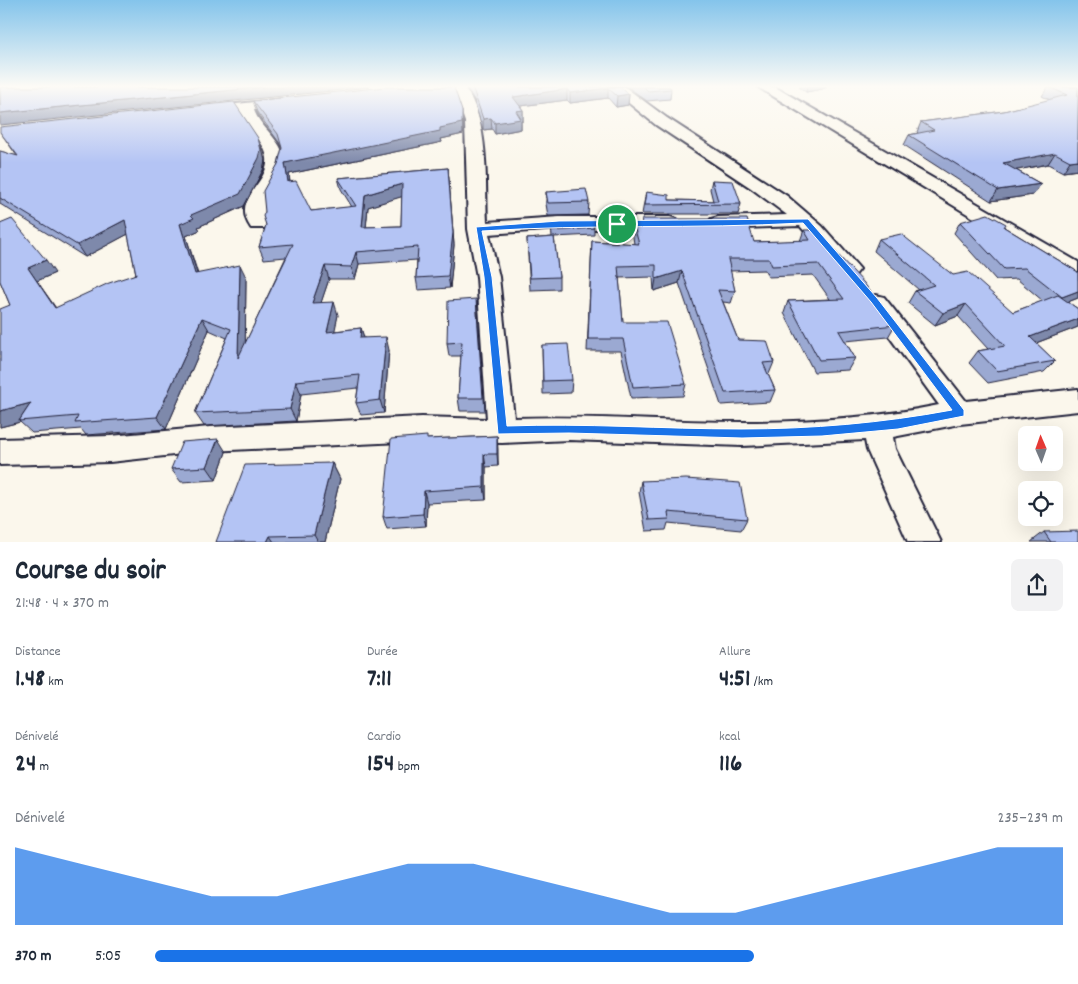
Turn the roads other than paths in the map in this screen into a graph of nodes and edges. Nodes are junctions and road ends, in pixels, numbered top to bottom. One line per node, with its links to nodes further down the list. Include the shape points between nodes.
1 (247, 112): 6 (street, via 251,122 274,151 276,160 254,206)
2 (469, 112): 7 (street)
3 (646, 112): 5 (street, via 743,174)
4 (808, 112): 8 (street)
5 (805, 220): 7 (street); 10 (street, via 863,286)
6 (258, 224)
7 (478, 228): 12 (street, via 488,277)
8 (1078, 271)
9 (1076, 402): 10 (street)
10 (960, 413): 11 (street)
11 (877, 426): 12 (street, via 742,434 569,428); 14 (street, via 881,450)
12 (502, 431): 13 (street, via 422,429 309,433 110,449)
13 (0, 452)
14 (925, 542)

